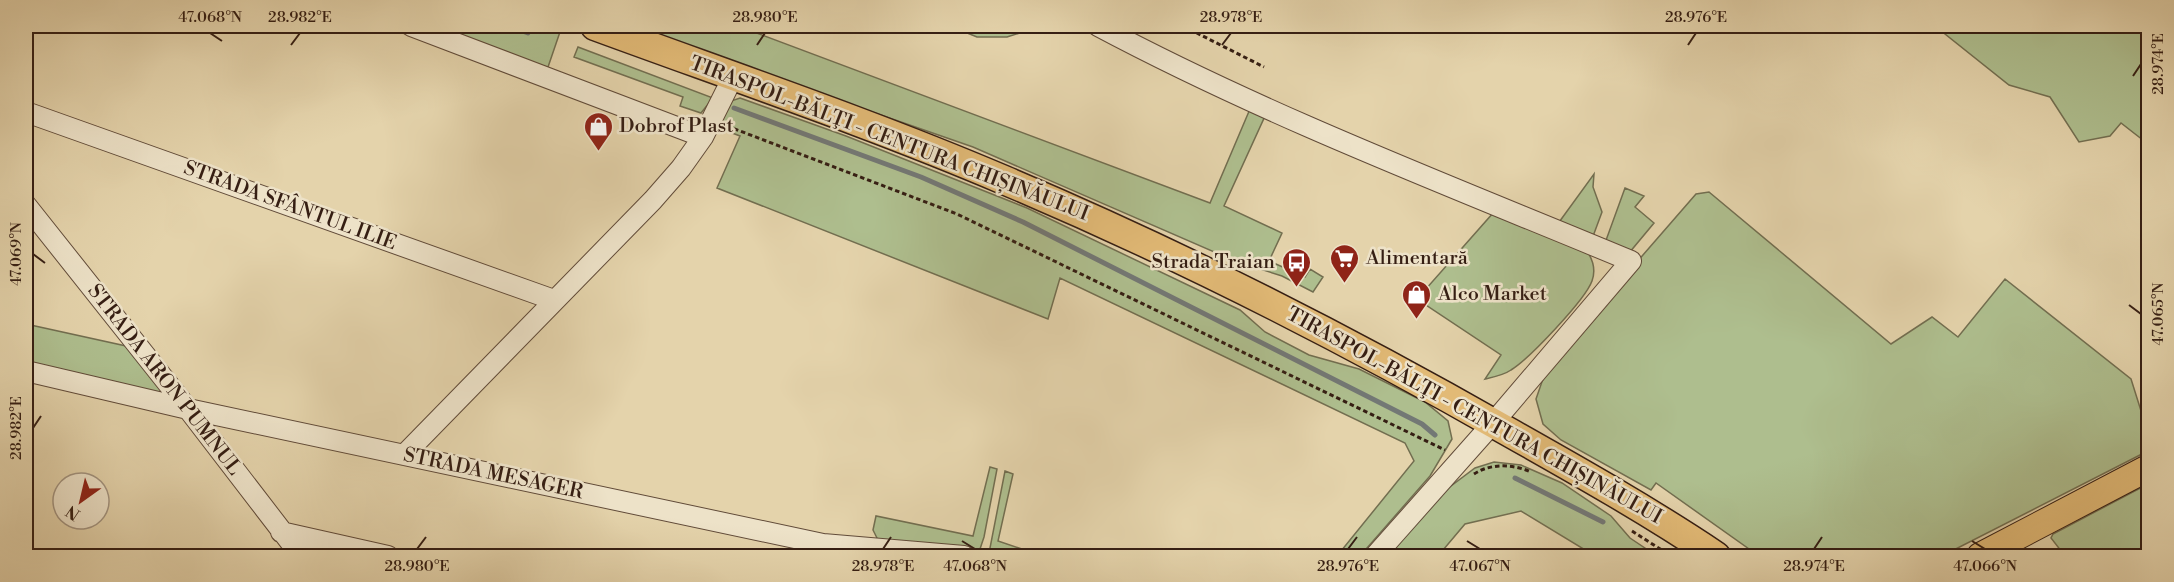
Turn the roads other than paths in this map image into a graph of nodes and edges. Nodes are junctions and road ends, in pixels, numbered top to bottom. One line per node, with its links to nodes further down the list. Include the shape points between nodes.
1 (411, 26): 6 (street)
2 (595, 26): 4 (highway, TIRASPOL-BĂLŢI - CENTURA CHIȘINĂULUI)
3 (1098, 26): 11 (street, via 1335,140 1631,261)
4 (733, 77): 6 (street); 11 (highway, TIRASPOL-BĂLŢI - CENTURA CHIȘINĂULUI, via 1003,179 1125,233 1303,319)
5 (26, 112): 8 (street, STRADA SFÂNTUL ILIE)
6 (707, 129): 8 (street, via 653,200)
7 (26, 205): 10 (street, STRADA ARON PUMNUL)
8 (554, 300): 12 (street)
9 (26, 371): 10 (street, STRADA MESAGER)
10 (188, 409): 12 (street, STRADA MESAGER); 14 (street, STRADA ARON PUMNUL)
11 (1493, 423): 19 (street); 20 (highway, TIRASPOL-BĂLŢI - CENTURA CHIȘINĂULUI)
12 (404, 455): 15 (street, STRADA MESAGER)
13 (2148, 468): 21 (main road)
14 (281, 532): 16 (street, STRADA ARON PUMNUL); 17 (street)
15 (824, 550): 18 (street, STRADA MESAGER)
16 (301, 556)
17 (388, 556)
18 (964, 556)
19 (1375, 556)
20 (1716, 556)
21 (1980, 556)

